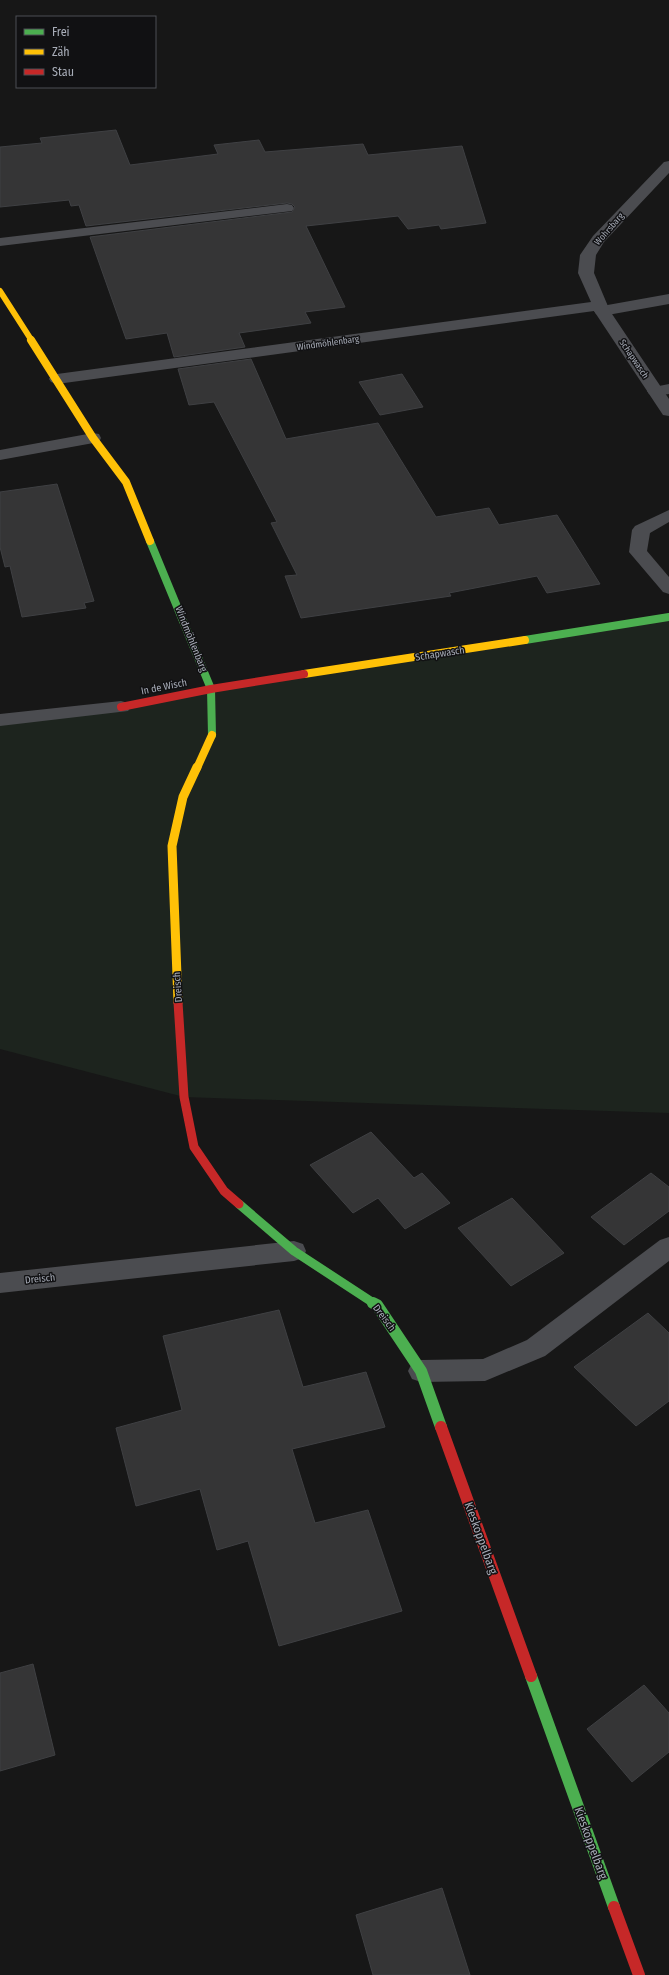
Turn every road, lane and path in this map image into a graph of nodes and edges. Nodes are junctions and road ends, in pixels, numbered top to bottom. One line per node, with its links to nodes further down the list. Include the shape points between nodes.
1 (669, 165): 6 (street, Wohrsbarg, via 598,238 588,255 586,273)
2 (287, 208): 3 (street)
3 (0, 242)
4 (0, 291): 7 (street, Windmöhlenbarg)
5 (669, 299): 6 (street, Windmöhlenbarg)
6 (600, 309): 7 (street, Windmöhlenbarg); 8 (street, Schapwasch)
7 (57, 379): 10 (street, Windmöhlenbarg)
8 (662, 390): 9 (street, Schapwasch)
9 (669, 411)
10 (94, 438): 11 (street); 15 (street, Windmöhlenbarg, via 126,482)
11 (0, 455)
12 (669, 515): 13 (street, via 641,530 638,552)
13 (669, 588)
14 (669, 617): 15 (street, Schapwasch)
15 (211, 689): 16 (street, In de Wisch); 19 (street, Dreisch, via 213,734 183,797 172,846 184,1097 194,1147 224,1191)
16 (121, 707): 17 (street)
17 (0, 720)
18 (669, 1247): 21 (street, via 536,1348 484,1370)
19 (294, 1251): 20 (street, Dreisch); 21 (street, Dreisch, via 377,1305)
20 (0, 1283)
21 (421, 1371): 22 (street, Kieskoppelbarg)
22 (639, 1975)

